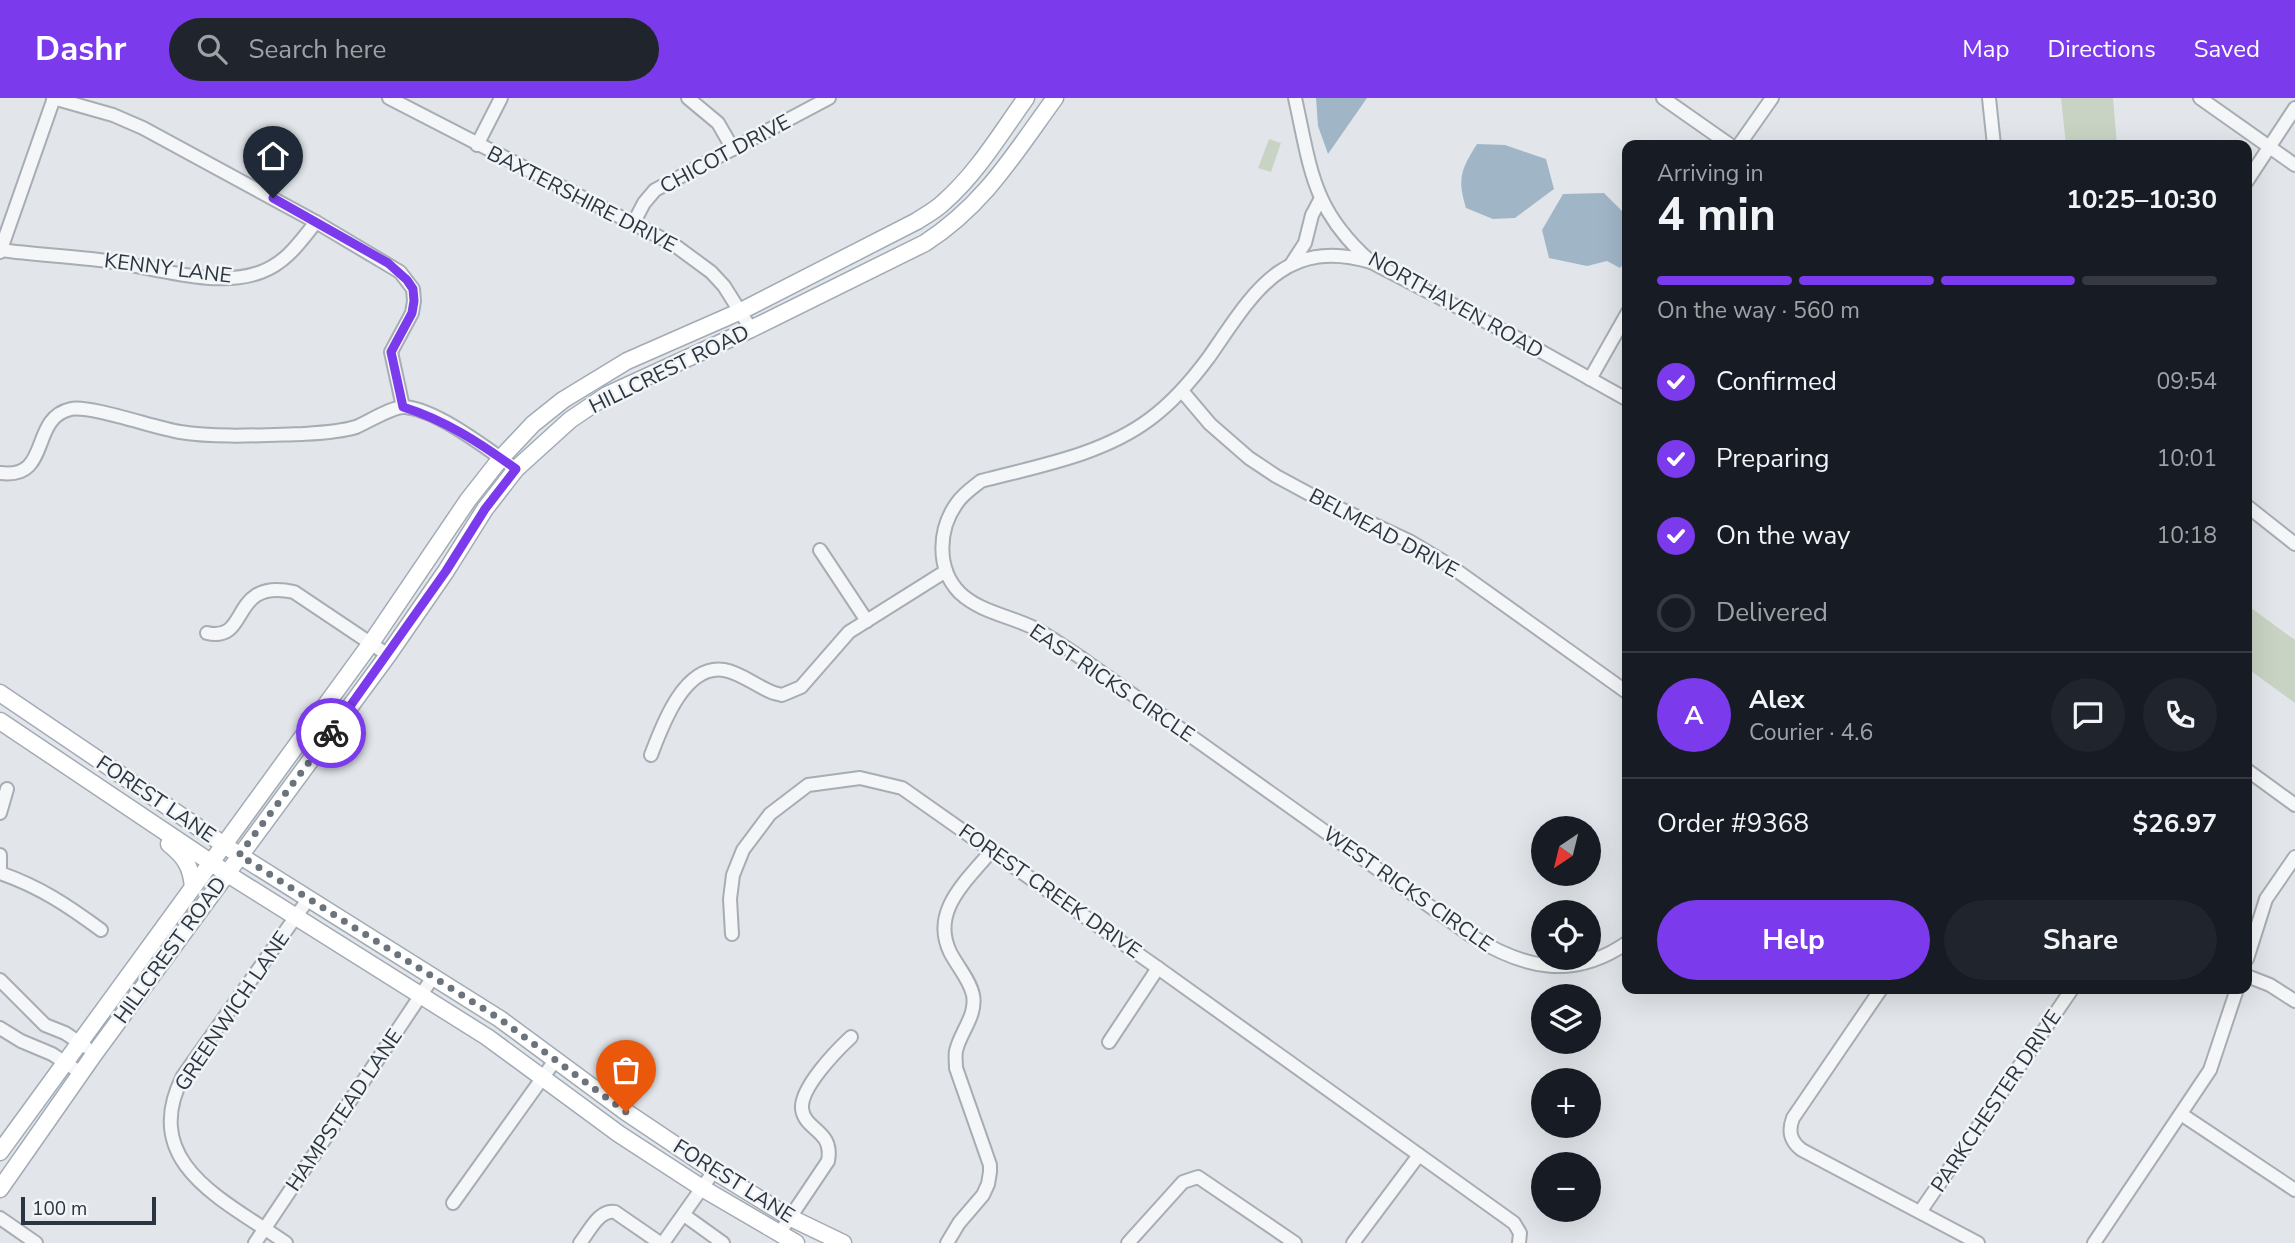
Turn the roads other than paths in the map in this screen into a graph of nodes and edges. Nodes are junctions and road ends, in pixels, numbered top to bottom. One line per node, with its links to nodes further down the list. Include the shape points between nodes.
1 (53, 98): 23 (street, via 143,128); 25 (street)
2 (389, 98): 17 (street, BAXTERSHIRE DRIVE)
3 (501, 98): 17 (street)
4 (688, 98): 19 (street, via 718,123)
5 (829, 98): 19 (street, CHICOT DRIVE)
6 (1026, 98): 28 (main road, HILLCREST ROAD, via 943,204)
7 (1055, 98): 30 (main road, HILLCREST ROAD, via 983,195 956,221 925,243)
8 (1295, 98): 22 (street, NORTHAVEN ROAD)
9 (1663, 98): 14 (street)
10 (1772, 98): 15 (street)
11 (1989, 98): 16 (street)
12 (2200, 98): 18 (street)
13 (2295, 108): 18 (street)
14 (1723, 140)
15 (1743, 140)
16 (1993, 140)
17 (477, 145): 24 (street, BAXTERSHIRE DRIVE)
18 (2270, 147): 20 (street); 21 (street)
19 (733, 149): 24 (street, CHICOT DRIVE, via 655,190)
20 (2295, 165)
21 (2252, 174)
22 (1320, 200): 26 (street, NORTHAVEN ROAD, via 1345,236); 27 (street, via 1305,243)
23 (316, 222): 25 (street, KENNY LANE, via 285,259 265,271 238,278); 34 (street, via 388,263 413,289 412,313 391,352)
24 (633, 224): 28 (street, BAXTERSHIRE DRIVE, via 673,244 711,272)
25 (0, 251)
26 (1371, 262): 27 (street, via 1334,254); 31 (street, NORTHAVEN ROAD)
27 (1292, 263): 32 (street, via 1245,304)
28 (741, 312): 30 (street, BAXTERSHIRE DRIVE); 35 (main road, HILLCREST ROAD, via 601,375 533,424)
29 (1622, 323): 31 (street)
30 (751, 329): 36 (main road, HILLCREST ROAD, via 607,395 570,419)
31 (1590, 379): 33 (street, NORTHAVEN ROAD)
32 (1182, 391): 41 (street, via 1150,419 1091,451 981,481 957,503 947,523 943,538); 46 (street, BELMEAD DRIVE, via 1210,424 1249,458 1313,496 1437,557)
33 (1622, 397)
34 (403, 407): 35 (street, via 450,425); 37 (street, via 346,430 305,434 182,432 77,408 57,414 49,422 29,467)
35 (501, 458): 36 (street); 44 (main road, HILLCREST ROAD)
36 (516, 469): 45 (main road, HILLCREST ROAD)
37 (0, 473)
38 (2252, 510): 39 (street)
39 (2295, 544)
40 (820, 550): 42 (street)
41 (946, 571): 42 (street); 55 (street, EAST RICKS CIRCLE, via 968,599 1036,629 1084,660)
42 (867, 621): 49 (street, via 849,632 793,692 774,693 722,669 699,675 668,713)
43 (207, 634): 44 (street, via 228,633 257,593 279,589 294,592)
44 (371, 643): 45 (street); 56 (main road, HILLCREST ROAD)
45 (388, 655): 59 (main road, HILLCREST ROAD)
46 (1622, 689)
47 (6, 698): 48 (main road); 56 (main road, FOREST LANE)
48 (0, 721): 52 (main road, FOREST LANE)
49 (651, 755)
50 (2252, 775): 53 (street)
51 (7, 789): 54 (street)
52 (118, 799): 61 (main road, FOREST LANE); 64 (main road, via 135,820 186,859)
53 (2295, 806)
54 (0, 813)
55 (1309, 820): 70 (street, WEST RICKS CIRCLE, via 1508,957 1537,965 1577,965)
56 (223, 844): 59 (main road, FOREST LANE); 61 (main road, HILLCREST ROAD)
57 (992, 850): 68 (street, FOREST CREEK DRIVE, via 902,788 860,778 808,785 770,814 743,850 733,875); 71 (street, FOREST CREEK DRIVE); 111 (street, via 949,903 944,917 949,951 973,996 970,1018 956,1052 956,1068 990,1165 983,1195)
58 (0, 855): 62 (street)
59 (239, 855): 63 (main road, HILLCREST ROAD); 65 (main road, FOREST LANE)
60 (2295, 857): 69 (street, via 2266,900)
61 (211, 862): 63 (main road, FOREST LANE); 64 (main road, HILLCREST ROAD)
62 (0, 871): 67 (street, via 59,900)
63 (226, 873): 66 (main road, FOREST LANE); 84 (main road, HILLCREST ROAD)
64 (193, 887): 83 (main road, HILLCREST ROAD)
65 (309, 898): 66 (street, GREENWICH LANE); 72 (main road, FOREST LANE)
66 (297, 916): 78 (main road, FOREST LANE); 101 (street, GREENWICH LANE, via 183,1076 171,1108 173,1143 193,1177)
67 (101, 930)
68 (732, 934)
69 (2252, 943)
70 (1622, 946)
71 (1158, 968): 82 (street); 91 (street, FOREST CREEK DRIVE)
72 (433, 977): 78 (street, HAMPSTEAD LANE); 85 (main road, FOREST LANE)
73 (2252, 978): 79 (street)
74 (2, 989): 83 (street, via 45,1025)
75 (1878, 994): 97 (street, via 1793,1118 1790,1131 1802,1150)
76 (2069, 994): 97 (street, PARKCHESTER DRIVE)
77 (2235, 994): 89 (street, via 2210,1070)
78 (422, 995): 88 (main road, FOREST LANE); 101 (street, HAMPSTEAD LANE)
79 (2295, 1001)
80 (0, 1028): 86 (street)
81 (851, 1037): 99 (street, via 806,1091 804,1115 830,1150 828,1161)
82 (1109, 1042)
83 (80, 1043): 84 (street); 86 (main road, HILLCREST ROAD)
84 (95, 1053): 87 (main road, HILLCREST ROAD)
85 (556, 1059): 88 (street); 92 (main road, FOREST LANE)
86 (66, 1063): 87 (street); 90 (main road, HILLCREST ROAD)
87 (81, 1073): 94 (main road, HILLCREST ROAD)
88 (544, 1076): 93 (main road, FOREST LANE); 96 (street)
89 (2181, 1114): 95 (street); 117 (street)
90 (0, 1152)
91 (1419, 1155): 114 (street); 115 (street, FOREST CREEK DRIVE, via 1514,1223)
92 (714, 1171): 93 (street); 99 (main road, FOREST LANE)
93 (702, 1188): 98 (street); 102 (main road, FOREST LANE)
94 (0, 1189)
95 (2295, 1190)
96 (453, 1203)
97 (1920, 1212): 116 (street)
98 (684, 1215): 107 (street); 108 (street)
99 (789, 1217): 102 (street); 110 (main road, FOREST LANE)
100 (0, 1218): 103 (street)
101 (265, 1228): 104 (street, HAMPSTEAD LANE); 105 (street, GREENWICH LANE)
102 (779, 1234): 109 (main road, FOREST LANE)
103 (36, 1243)
104 (255, 1243)
105 (286, 1243)
106 (580, 1243): 107 (street, via 608,1210)
107 (662, 1243)
108 (723, 1243)
109 (796, 1243)
110 (843, 1243)
111 (947, 1243)
112 (1128, 1243): 113 (street, via 1183,1182 1198,1177)
113 (1295, 1243)
114 (1353, 1243)
115 (1519, 1243)
116 (1978, 1243)
117 (2094, 1243)

